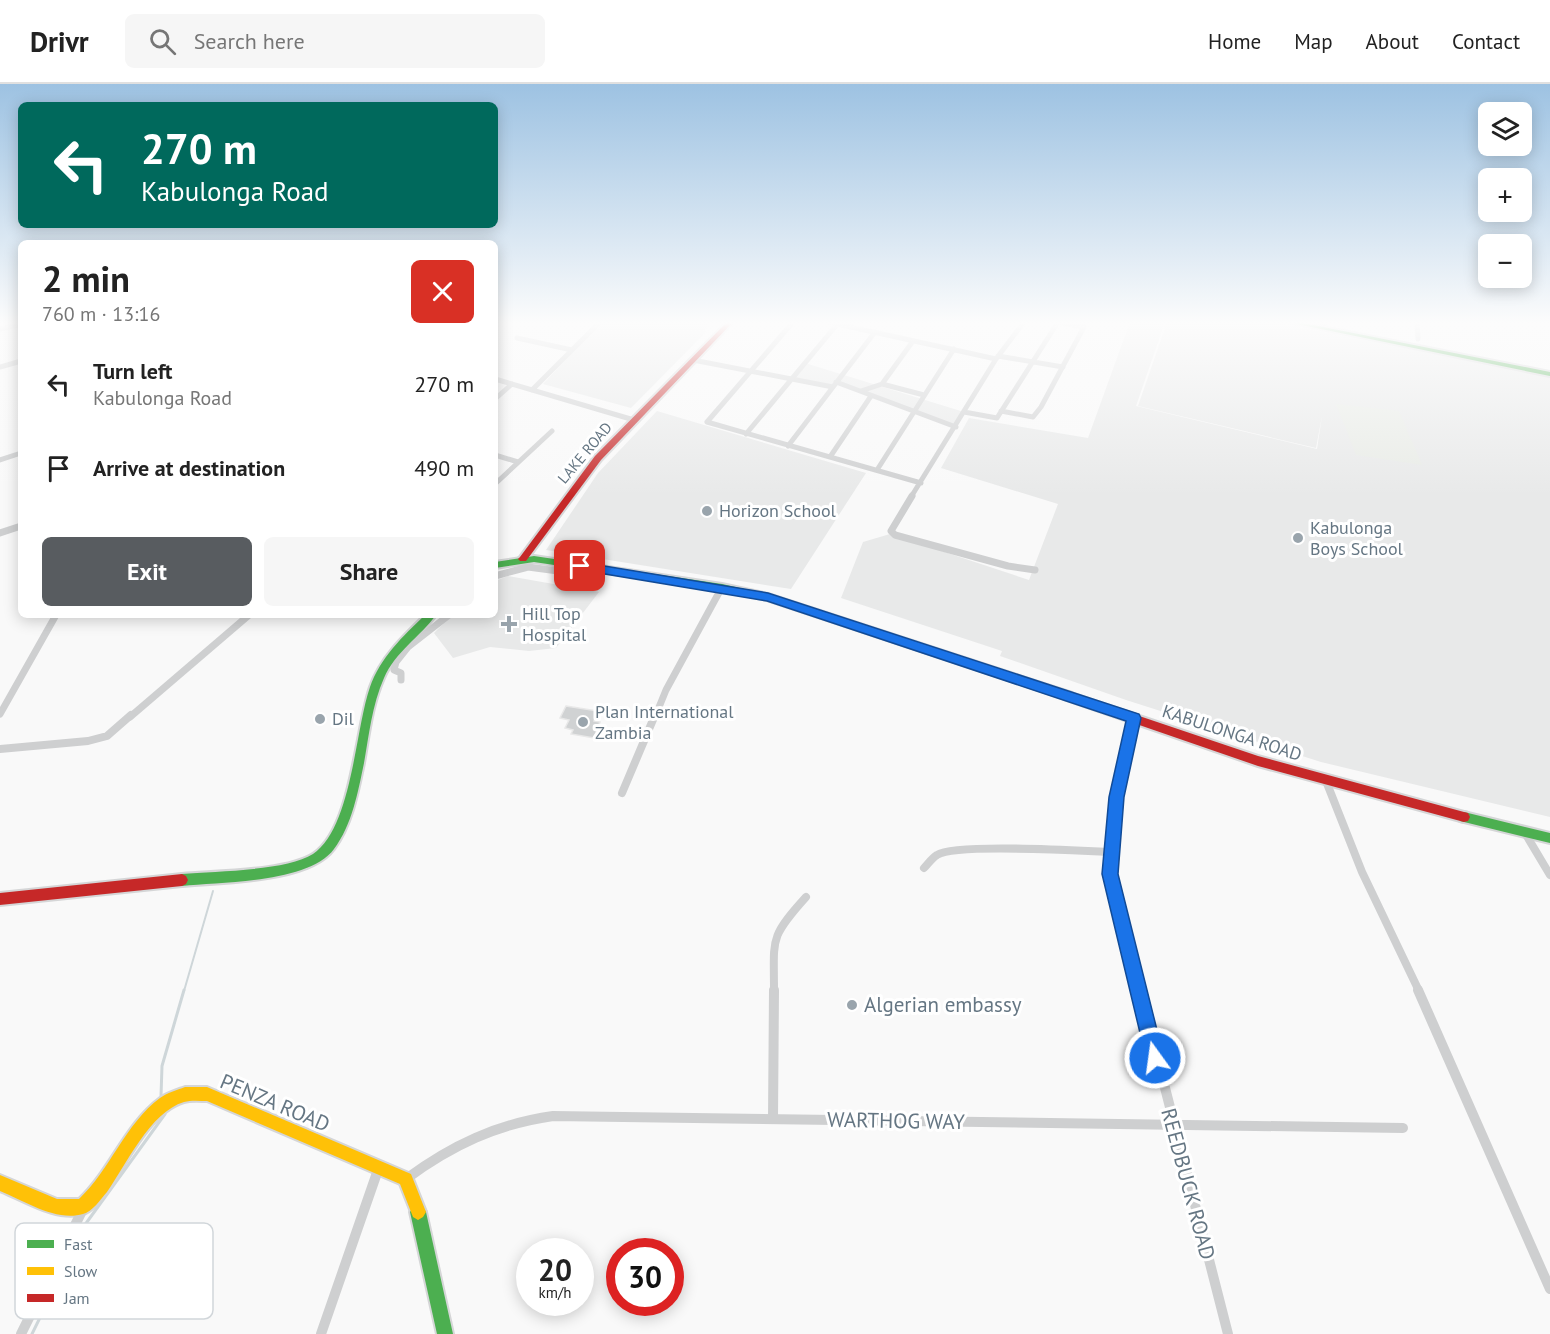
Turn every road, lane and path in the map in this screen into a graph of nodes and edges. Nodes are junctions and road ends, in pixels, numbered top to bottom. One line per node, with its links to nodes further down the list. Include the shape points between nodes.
1 (500, 380): 13 (street)
2 (542, 380): 16 (street)
3 (673, 380): 24 (main road, LAKE ROAD)
4 (744, 380): 27 (street, via 707,422)
5 (790, 380): 27 (street)
6 (802, 380): 14 (street)
7 (837, 380): 14 (street)
8 (885, 380): 15 (street)
9 (934, 380): 18 (street)
10 (983, 380): 23 (street)
11 (1021, 380): 22 (street)
12 (1056, 380): 22 (street, via 1035,416)
13 (512, 384): 16 (street); 19 (street)
14 (834, 384): 17 (street); 28 (street)
15 (882, 384): 17 (street); 18 (street)
16 (532, 390): 24 (street)
17 (861, 391): 20 (street)
18 (924, 395): 21 (street)
19 (498, 396)
20 (871, 396): 21 (street); 31 (street)
21 (914, 410): 25 (street); 34 (street)
22 (1001, 411): 23 (street, via 996,418)
23 (964, 412): 25 (street)
24 (634, 420): 39 (main road, LAKE ROAD, via 580,480)
25 (956, 427): 36 (street)
26 (552, 431): 33 (street)
27 (746, 434): 28 (street)
28 (788, 446): 31 (street)
29 (18, 454): 32 (street)
30 (498, 456): 33 (street)
31 (830, 457): 34 (street)
32 (0, 460)
33 (518, 462): 35 (street)
34 (877, 470): 36 (street)
35 (498, 481)
36 (921, 483): 41 (street, via 892,533)
37 (18, 527): 38 (street)
38 (0, 533)
39 (523, 560): 40 (main road, KABULONGA ROAD); 44 (main road, KABULONGA ROAD)
40 (498, 564)
41 (1035, 570)
42 (558, 571): 43 (street, via 534,567)
43 (498, 576)
44 (722, 588): 51 (main road, KABULONGA ROAD, via 807,609); 54 (street, via 666,690)
45 (54, 618): 50 (street)
46 (245, 618): 52 (street, via 107,736)
47 (428, 618): 61 (main road, via 406,639 381,673 345,813 334,842 322,854 283,869)
48 (444, 618): 49 (street, via 419,636 394,664)
49 (401, 680)
50 (0, 714)
51 (1134, 718): 53 (main road, KABULONGA ROAD); 57 (street, REEDBUCK ROAD, via 1116,797)
52 (0, 749)
53 (1326, 781): 55 (main road, KABULONGA ROAD); 70 (street, via 1362,872)
54 (622, 793)
55 (1525, 833): 56 (main road, KABULONGA ROAD); 59 (street)
56 (1550, 838)
57 (1110, 852): 58 (street, via 950,850 938,854); 63 (street, REEDBUCK ROAD, via 1115,902)
58 (924, 868)
59 (1550, 875)
60 (806, 897): 62 (street, via 779,927 774,940)
61 (0, 899)
62 (773, 1119): 63 (street, WARTHOG WAY); 66 (street, WARTHOG WAY, via 553,1116 510,1121 463,1142)
63 (1173, 1125): 64 (street, WARTHOG WAY); 75 (street, REEDBUCK ROAD)
64 (1402, 1128)
65 (379, 1167): 66 (main road, PENZA ROAD); 68 (main road, PENZA ROAD, via 207,1094 190,1091 159,1108); 73 (street)
66 (406, 1179): 74 (main road, via 422,1224)
67 (0, 1183): 68 (main road, via 53,1206)
68 (84, 1206): 69 (street)
69 (76, 1223)
70 (1550, 1289)
71 (28, 1319): 72 (street)
72 (21, 1334)
73 (321, 1334)
74 (445, 1334)
75 (1227, 1334)

